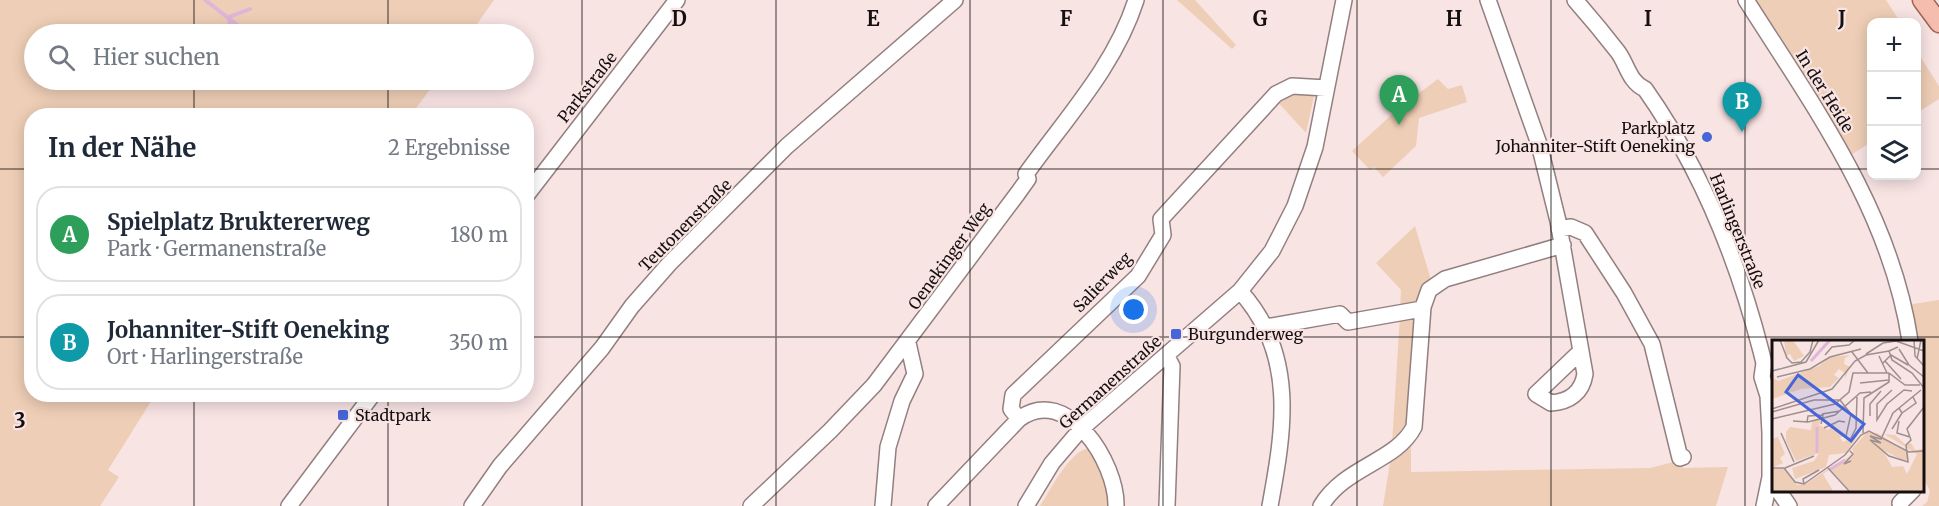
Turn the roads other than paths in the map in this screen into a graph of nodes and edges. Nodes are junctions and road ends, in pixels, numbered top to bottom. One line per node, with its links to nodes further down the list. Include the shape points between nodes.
1 (677, 0): 11 (street, Parkstraße)
2 (955, 0): 31 (street, Teutonenstraße, via 787,146 669,264 500,466)
3 (1136, 0): 18 (street, Oenekinger Weg, via 1106,67)
4 (1344, 0): 10 (street, Germanenstraße)
5 (1488, 0): 12 (street, via 1539,144)
6 (1575, 0): 24 (street, Harlingerstraße, via 1621,55 1638,86 1648,92 1718,221 1742,285 1764,363 1762,376 1768,396)
7 (1746, 0): 17 (street, In der Heide, via 1846,158 1864,194 1890,258)
8 (1922, 0): 9 (main road)
9 (1939, 23)
10 (1326, 88): 14 (street, Germanenstraße, via 1315,147 1295,206 1272,250); 22 (street, Salierweg, via 1286,87 1237,134 1161,219 1163,235 1138,276 1014,395 1011,409)
11 (534, 186)
12 (1559, 230): 13 (street); 25 (street, via 1571,227 1585,233 1639,317 1652,344 1680,458)
13 (1563, 245): 15 (street, via 1444,279 1429,290); 19 (street)
14 (1240, 291): 16 (street, via 1258,309); 20 (street, Germanenstraße)
15 (1422, 309): 16 (street, via 1348,322 1340,314); 39 (street, via 1414,427 1389,452 1335,486)
16 (1266, 327): 38 (street, via 1283,396 1280,451)
17 (1910, 340)
18 (908, 343): 32 (street, Oenekinger Weg, via 841,420); 33 (street, via 915,374 888,447)
19 (1581, 351)
20 (1166, 355): 23 (street, Germanenstraße); 37 (street, via 1172,366)
21 (367, 402): 30 (street)
22 (1019, 420): 23 (street, via 1035,410 1051,409 1067,416); 34 (street)
23 (1081, 429): 35 (street, Germanenstraße, via 1052,463); 36 (street, via 1111,472)
24 (1772, 454)
25 (1683, 457)
26 (1772, 488): 40 (street, Harlingerstraße)
27 (1779, 491): 41 (street)
28 (1911, 491): 29 (street)
29 (1900, 503)
30 (289, 506)
31 (472, 506)
32 (752, 506)
33 (884, 506)
34 (936, 506)
35 (1026, 506)
36 (1116, 506)
37 (1167, 506)
38 (1270, 506)
39 (1321, 506)
40 (1764, 506)
41 (1789, 506)

